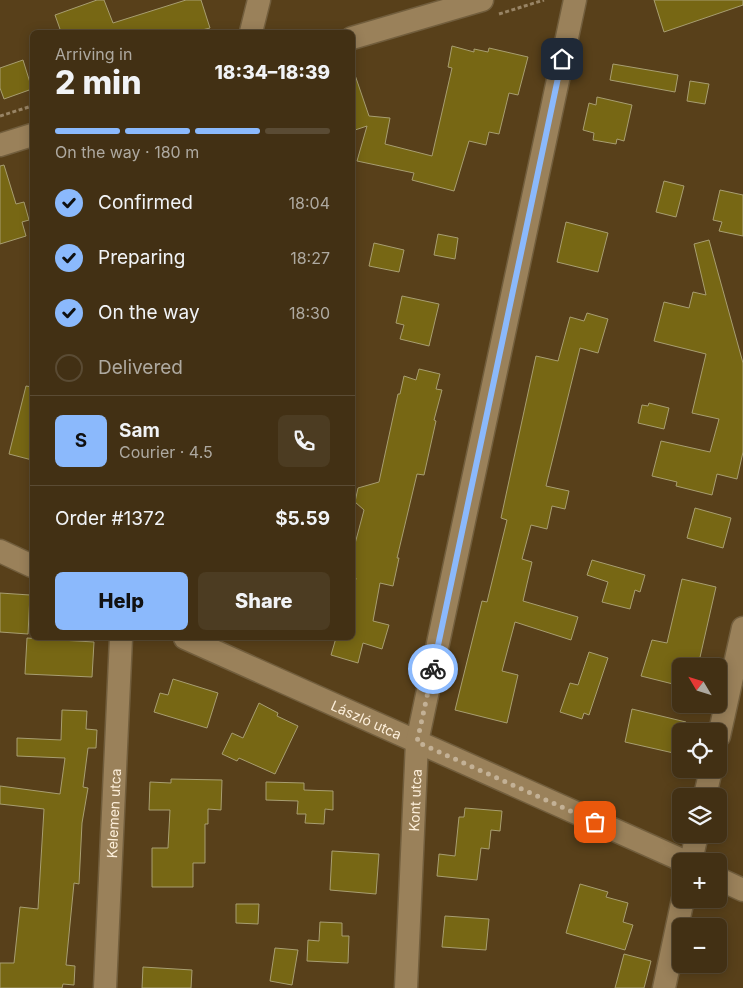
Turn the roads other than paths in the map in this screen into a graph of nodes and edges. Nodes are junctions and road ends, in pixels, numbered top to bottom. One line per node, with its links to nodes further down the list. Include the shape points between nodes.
1 (259, 0): 4 (street)
2 (482, 0): 5 (street)
3 (575, 0): 14 (street, Kont utca)
4 (252, 30)
5 (355, 37)
6 (30, 136): 7 (street)
7 (0, 144)
8 (0, 551): 9 (street)
9 (30, 565)
10 (743, 628): 13 (street)
11 (121, 640): 19 (street, Kelemen utca)
12 (189, 640): 14 (street, László utca)
13 (722, 723)
14 (417, 742): 15 (street, László utca); 20 (street, Kont utca)
15 (672, 856)
16 (727, 883): 17 (street)
17 (743, 890)
18 (681, 908): 21 (street)
19 (105, 988)
20 (406, 988)
21 (664, 988)

